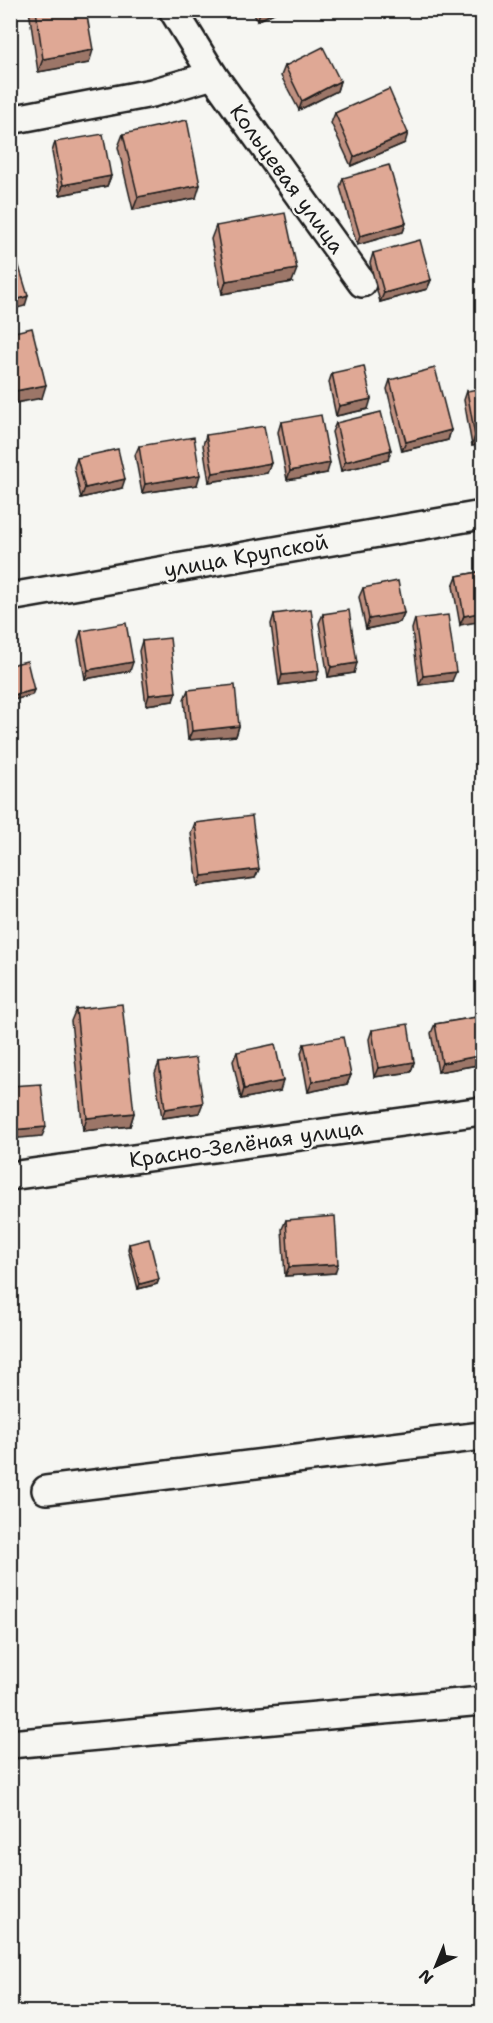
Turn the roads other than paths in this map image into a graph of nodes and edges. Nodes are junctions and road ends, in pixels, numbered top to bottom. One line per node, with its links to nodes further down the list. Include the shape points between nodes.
1 (173, 10): 2 (street, Кольцевая улица)
2 (213, 75): 3 (street, via 152,93); 4 (street, Кольцевая улица)
3 (10, 120)
4 (362, 283)
5 (483, 515): 6 (street, улица Крупской)
6 (10, 597)
7 (483, 1112): 8 (street, Красно-Зелёная улица)
8 (10, 1176)
9 (483, 1436): 10 (street)
10 (46, 1490)
11 (483, 1701): 12 (street)
12 (10, 1744)

